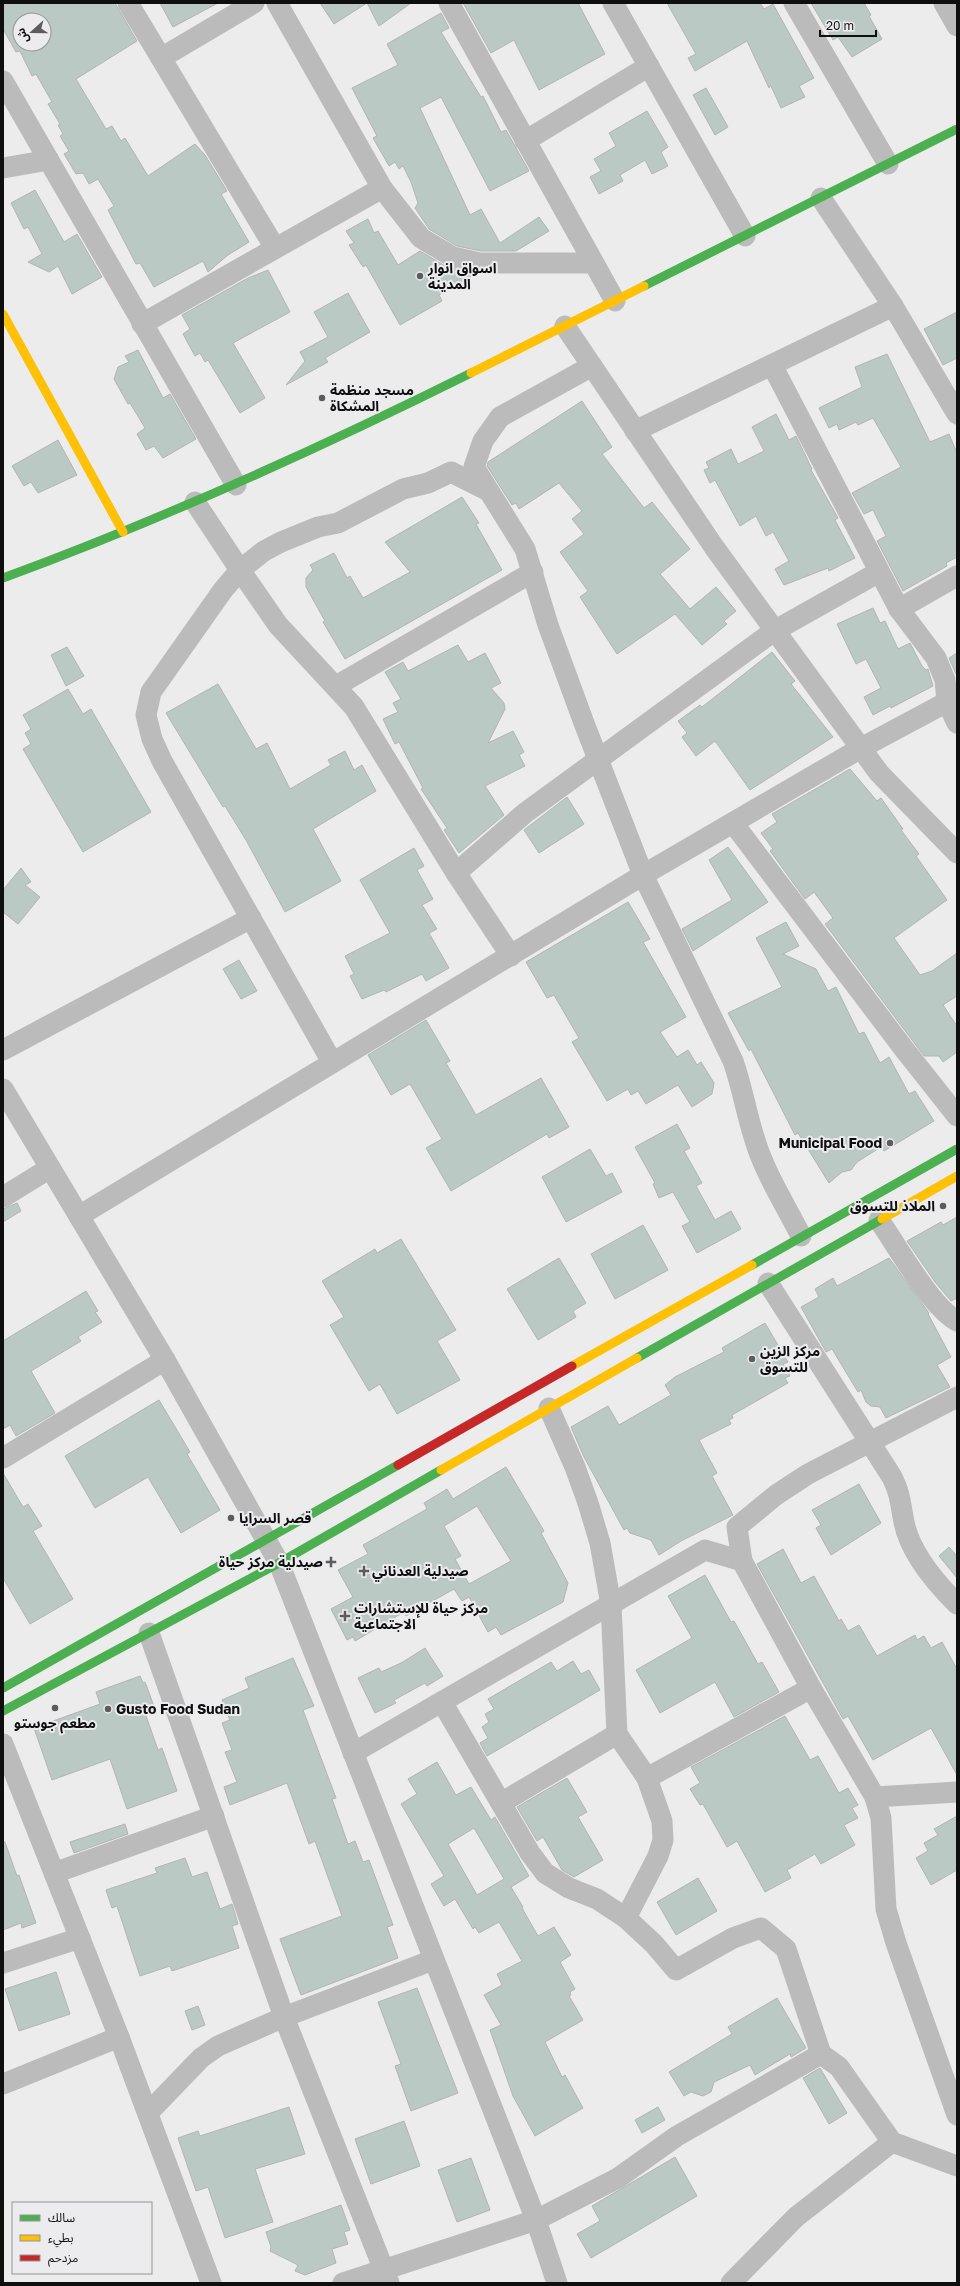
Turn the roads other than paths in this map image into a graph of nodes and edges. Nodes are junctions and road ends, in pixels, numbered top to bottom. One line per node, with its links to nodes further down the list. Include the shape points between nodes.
1 (128, 3): 9 (street)
2 (254, 3): 9 (street)
3 (277, 3): 17 (street)
4 (448, 3): 13 (street)
5 (613, 3): 10 (street)
6 (794, 3): 15 (street)
7 (944, 3): 8 (street)
8 (957, 26)
9 (161, 58): 20 (street)
10 (649, 66): 13 (street); 19 (street)
11 (3, 81): 14 (street)
12 (957, 129): 15 (street)
13 (525, 141): 21 (street)
14 (49, 160): 16 (street); 25 (street)
15 (888, 164): 18 (street)
16 (3, 168)
17 (382, 188): 20 (street); 21 (street, via 421,238 453,257 480,262)
18 (821, 198): 19 (street); 23 (street)
19 (744, 236): 22 (street)
20 (275, 248): 25 (street)
21 (593, 263): 22 (street)
22 (614, 301): 26 (street)
23 (894, 306): 27 (street); 29 (street)
24 (3, 314): 34 (street)
25 (142, 324): 31 (street)
26 (565, 326): 28 (street); 31 (street, via 441,389)
27 (772, 365): 30 (street); 37 (street)
28 (592, 366): 30 (street); 32 (street, via 500,417 492,426 483,441 474,467)
29 (957, 414)
30 (635, 430): 41 (street)
31 (236, 485): 33 (street)
32 (489, 491): 35 (street, via 451,472 428,483 403,489 338,523 291,537 264,552); 36 (street, via 525,549)
33 (195, 502): 34 (street); 35 (street)
34 (123, 532): 39 (street, via 74,553)
35 (240, 570): 42 (street, via 278,625); 51 (street, via 151,692 146,715 152,739 162,761)
36 (533, 572): 42 (street); 46 (street, via 548,625)
37 (879, 572): 40 (street); 41 (street)
38 (957, 576): 40 (street)
39 (3, 578)
40 (899, 609): 43 (street, via 939,664 945,680)
41 (774, 631): 45 (street); 46 (street)
42 (336, 686): 49 (street, via 368,728)
43 (947, 702): 44 (street); 45 (street)
44 (957, 723)
45 (861, 748): 47 (street); 48 (street, via 900,797)
46 (600, 760): 49 (street, via 525,813); 50 (street)
47 (732, 823): 50 (street); 56 (street)
48 (957, 853)
49 (456, 873): 52 (street)
50 (643, 875): 52 (street); 63 (street, via 733,1061 763,1162)
51 (251, 918): 53 (street); 54 (street)
52 (511, 956): 54 (street)
53 (3, 1050)
54 (332, 1062): 61 (street)
55 (3, 1089): 58 (street)
56 (957, 1116)
57 (957, 1150): 63 (street)
58 (50, 1168): 60 (street); 61 (street)
59 (957, 1176): 62 (street)
60 (3, 1197)
61 (79, 1216): 66 (street)
62 (879, 1220): 64 (street); 65 (street, via 930,1296)
63 (801, 1236): 71 (street)
64 (768, 1283): 68 (street); 69 (street)
65 (957, 1321)
66 (165, 1360): 70 (street); 71 (street)
67 (957, 1397): 69 (street)
68 (549, 1408): 73 (street); 75 (street, via 588,1503 600,1543)
69 (870, 1441): 72 (street, via 802,1478 776,1495 737,1527); 74 (street, via 898,1489 909,1539 940,1588)
70 (3, 1458)
71 (266, 1539): 73 (street); 77 (street)
72 (742, 1561): 75 (street, via 705,1550); 78 (street)
73 (279, 1563): 76 (street); 83 (street)
74 (957, 1604)
75 (611, 1605): 79 (street); 81 (street)
76 (149, 1633): 80 (street); 88 (street)
77 (3, 1688)
78 (810, 1688): 84 (street); 86 (street)
79 (442, 1702): 83 (street); 87 (street)
80 (3, 1712)
81 (617, 1734): 84 (street); 87 (street)
82 (3, 1744): 89 (street)
83 (353, 1753): 92 (street)
84 (647, 1778): 90 (street, via 662,1821 663,1840 658,1856)
85 (957, 1792): 86 (street)
86 (874, 1797): 99 (street, via 881,1818 886,1910)
87 (502, 1803): 90 (street, via 530,1853 546,1873)
88 (214, 1816): 89 (street); 94 (street)
89 (54, 1873): 91 (street)
90 (626, 1918): 96 (street, via 654,1944 676,1970 733,1938 761,1928 786,1949)
91 (80, 1938): 93 (street); 95 (street)
92 (433, 1960): 94 (street); 102 (street)
93 (3, 1963)
94 (284, 2017): 98 (street, via 229,2041 201,2058); 103 (street)
95 (120, 2037): 97 (street); 98 (street)
96 (821, 2054): 100 (street, via 840,2067); 102 (street, via 677,2136 618,2178)
97 (4, 2081)
98 (148, 2113): 104 (street)
99 (957, 2115)
100 (892, 2142): 101 (street); 107 (street, via 796,2217)
101 (957, 2166)
102 (536, 2220): 103 (street); 106 (street)
103 (386, 2276): 105 (street)
104 (211, 2283)
105 (343, 2283)
106 (557, 2283)
107 (731, 2283)

